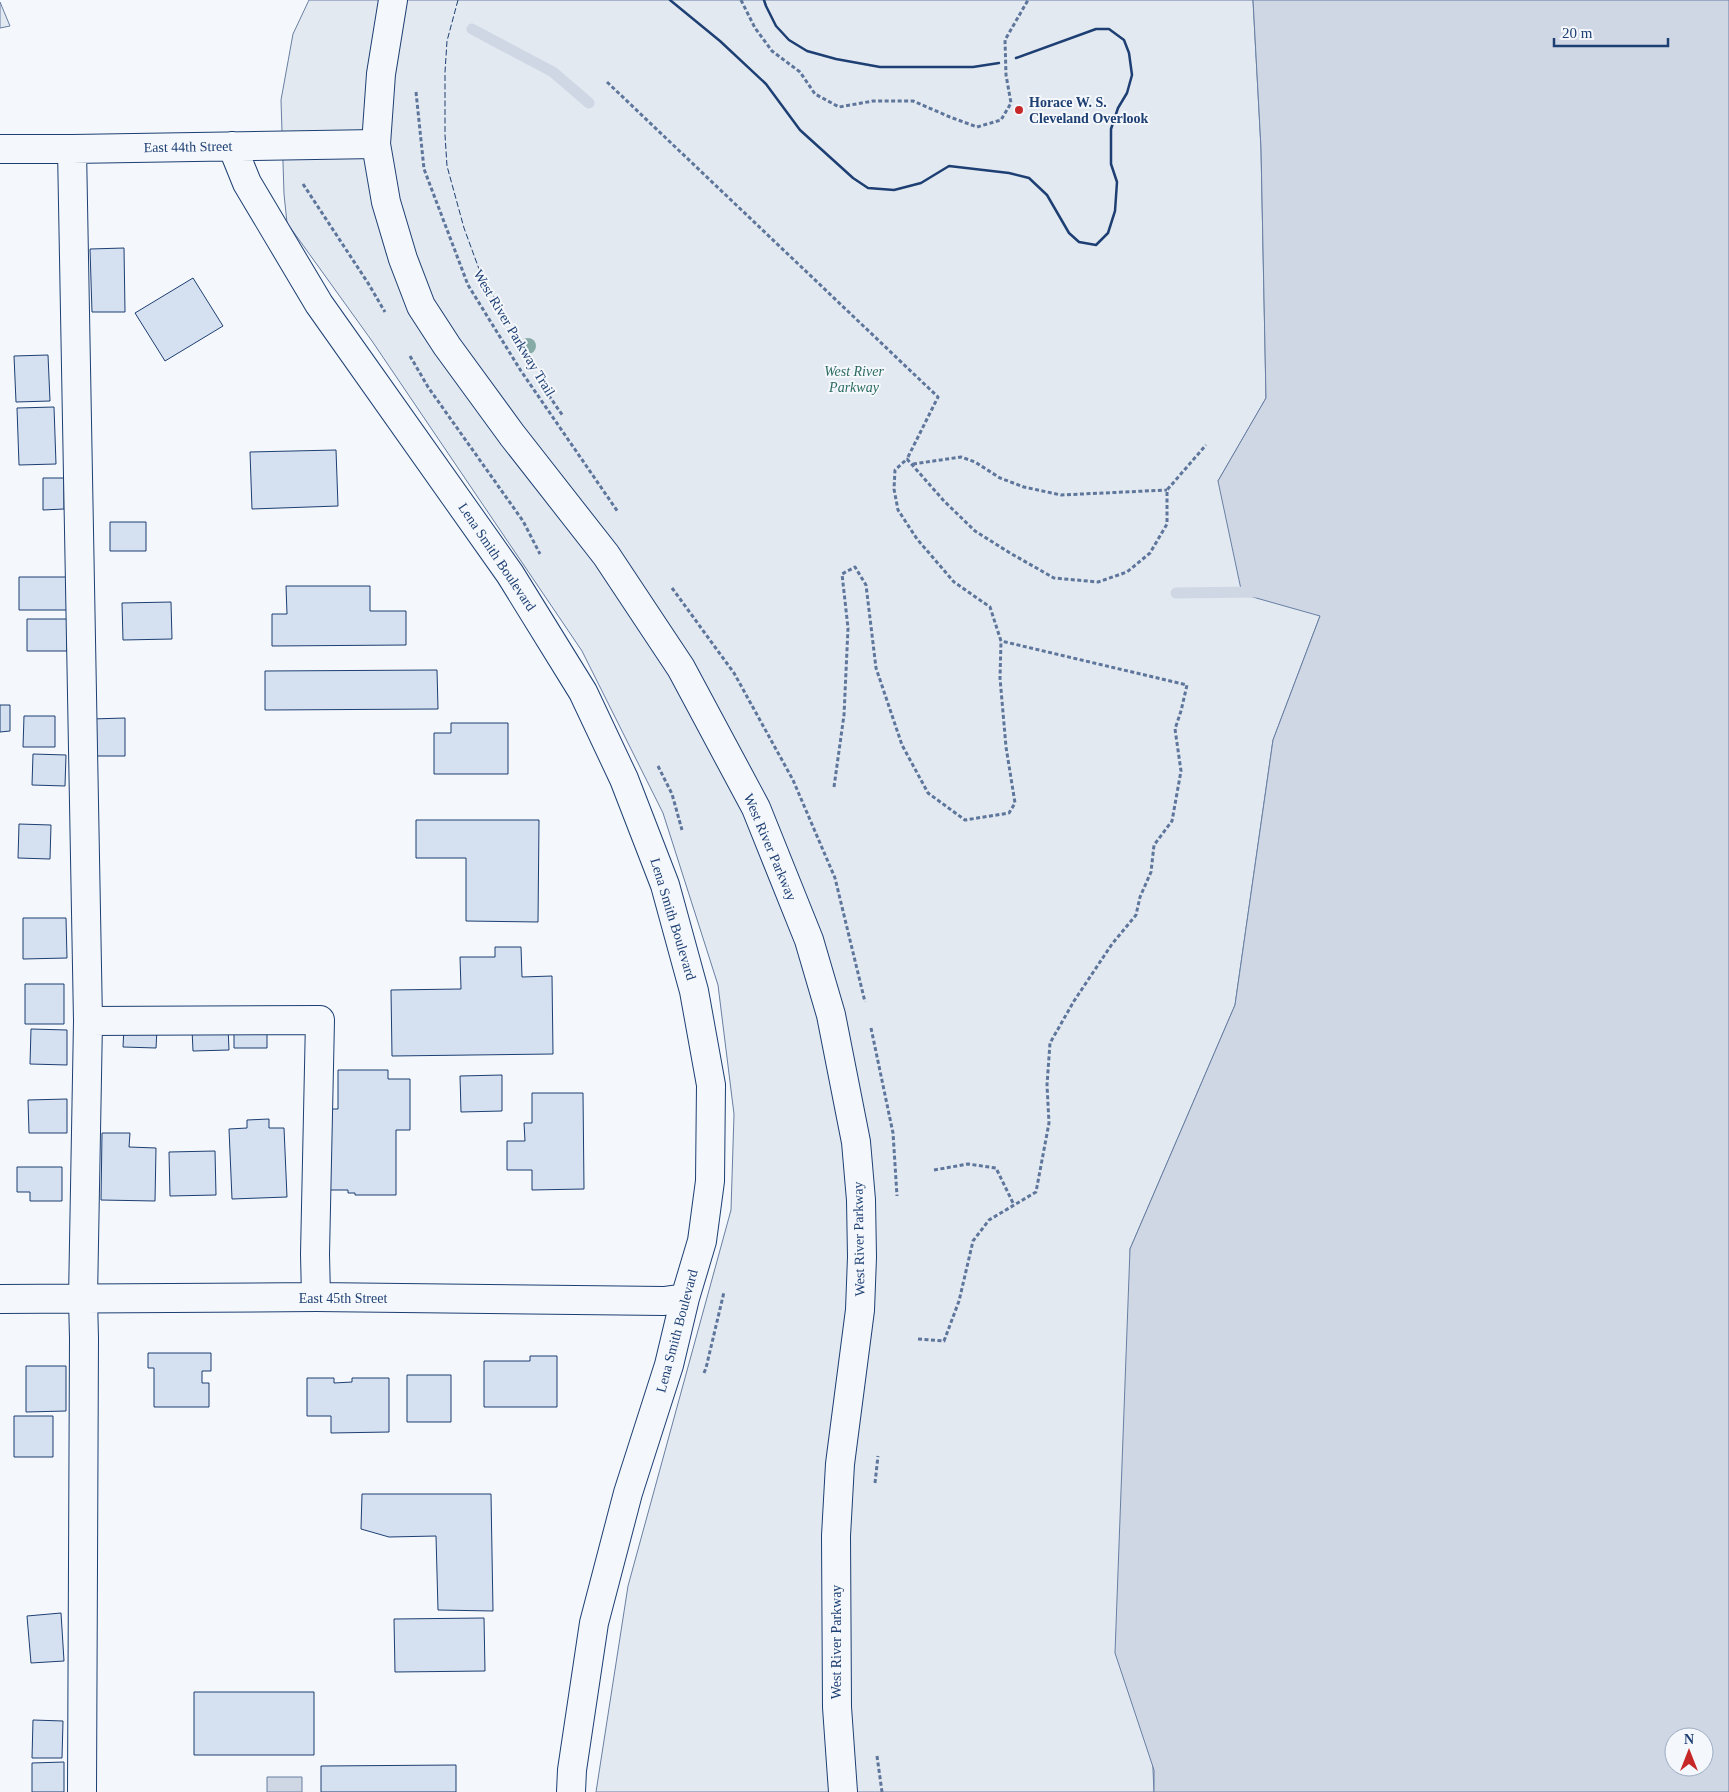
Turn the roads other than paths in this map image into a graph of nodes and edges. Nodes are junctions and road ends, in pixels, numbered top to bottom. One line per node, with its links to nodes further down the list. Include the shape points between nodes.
1 (393, 0): 2 (street, West River Parkway, via 381,74)
2 (376, 144): 3 (street, East 44th Street); 13 (street, West River Parkway, via 386,202 421,306 512,435 606,555 681,668 756,808 809,940 831,1015 856,1142 861,1228 860,1310 840,1464 836,1536 836,1707)
3 (232, 146): 5 (street, East 44th Street); 8 (street, Lena Smith Boulevard, via 247,183 319,304 510,574 583,692 624,779 665,885 694,991 711,1085 710,1182 702,1241)
4 (0, 148): 5 (street, East 44th Street)
5 (72, 149): 6 (street)
6 (88, 1021): 7 (street, via 320,1020 314,1254); 10 (street)
7 (316, 1297): 8 (street, East 45th Street, via 664,1301); 10 (street, East 45th Street)
8 (685, 1298): 12 (street, Lena Smith Boulevard, via 594,1623)
9 (0, 1300): 10 (street, East 45th Street)
10 (83, 1300): 11 (street)
11 (82, 1792)
12 (571, 1792)
13 (843, 1792)

